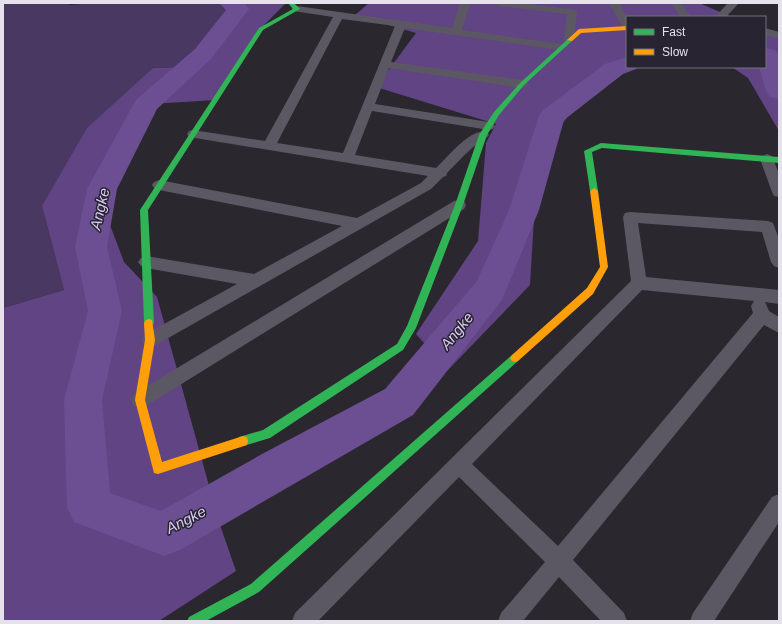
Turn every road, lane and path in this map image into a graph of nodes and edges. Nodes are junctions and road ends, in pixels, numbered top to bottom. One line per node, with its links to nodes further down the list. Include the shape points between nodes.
1 (465, 3): 14 (street)
2 (499, 3): 16 (street, via 572,12)
3 (614, 3): 11 (street)
4 (676, 3): 8 (street)
5 (734, 3): 9 (street)
6 (294, 6): 7 (street); 21 (street, via 261,29)
7 (338, 15): 10 (street); 22 (street)
8 (685, 16)
9 (721, 16)
10 (402, 24): 14 (street); 17 (street)
11 (626, 25)
12 (626, 27): 16 (street, via 579,31)
13 (766, 31): 15 (street)
14 (456, 32): 16 (street)
15 (779, 36)
16 (565, 44): 18 (street)
17 (385, 64): 18 (street); 19 (street)
18 (522, 84): 20 (street, via 505,102)
19 (368, 107): 20 (street); 23 (street)
20 (486, 130): 25 (street, via 465,147); 28 (street)
21 (194, 134): 22 (street); 26 (street)
22 (268, 146): 23 (street)
23 (347, 158): 25 (street)
24 (773, 159): 27 (street); 43 (street, via 601,145 588,151 604,267 590,290 255,588)
25 (441, 174): 29 (street, via 426,186)
26 (160, 186): 29 (street); 30 (street, via 144,210)
27 (779, 192)
28 (459, 204): 39 (street); 39 (street, via 411,328 400,347 266,434 158,469)
29 (360, 224): 32 (street)
30 (146, 262): 32 (street); 38 (street)
31 (779, 262): 33 (street, via 768,227 630,217)
32 (256, 281): 38 (street)
33 (639, 283): 34 (street); 40 (street)
34 (755, 295): 35 (street); 36 (street)
35 (779, 297)
36 (762, 315): 37 (street); 42 (street)
37 (779, 326)
38 (150, 340): 39 (street)
39 (140, 400)
40 (459, 464): 42 (street); 44 (street)
41 (779, 504): 47 (street)
42 (558, 560): 45 (street); 46 (street)
43 (193, 621)
44 (303, 621)
45 (509, 621)
46 (616, 621)
47 (701, 621)

